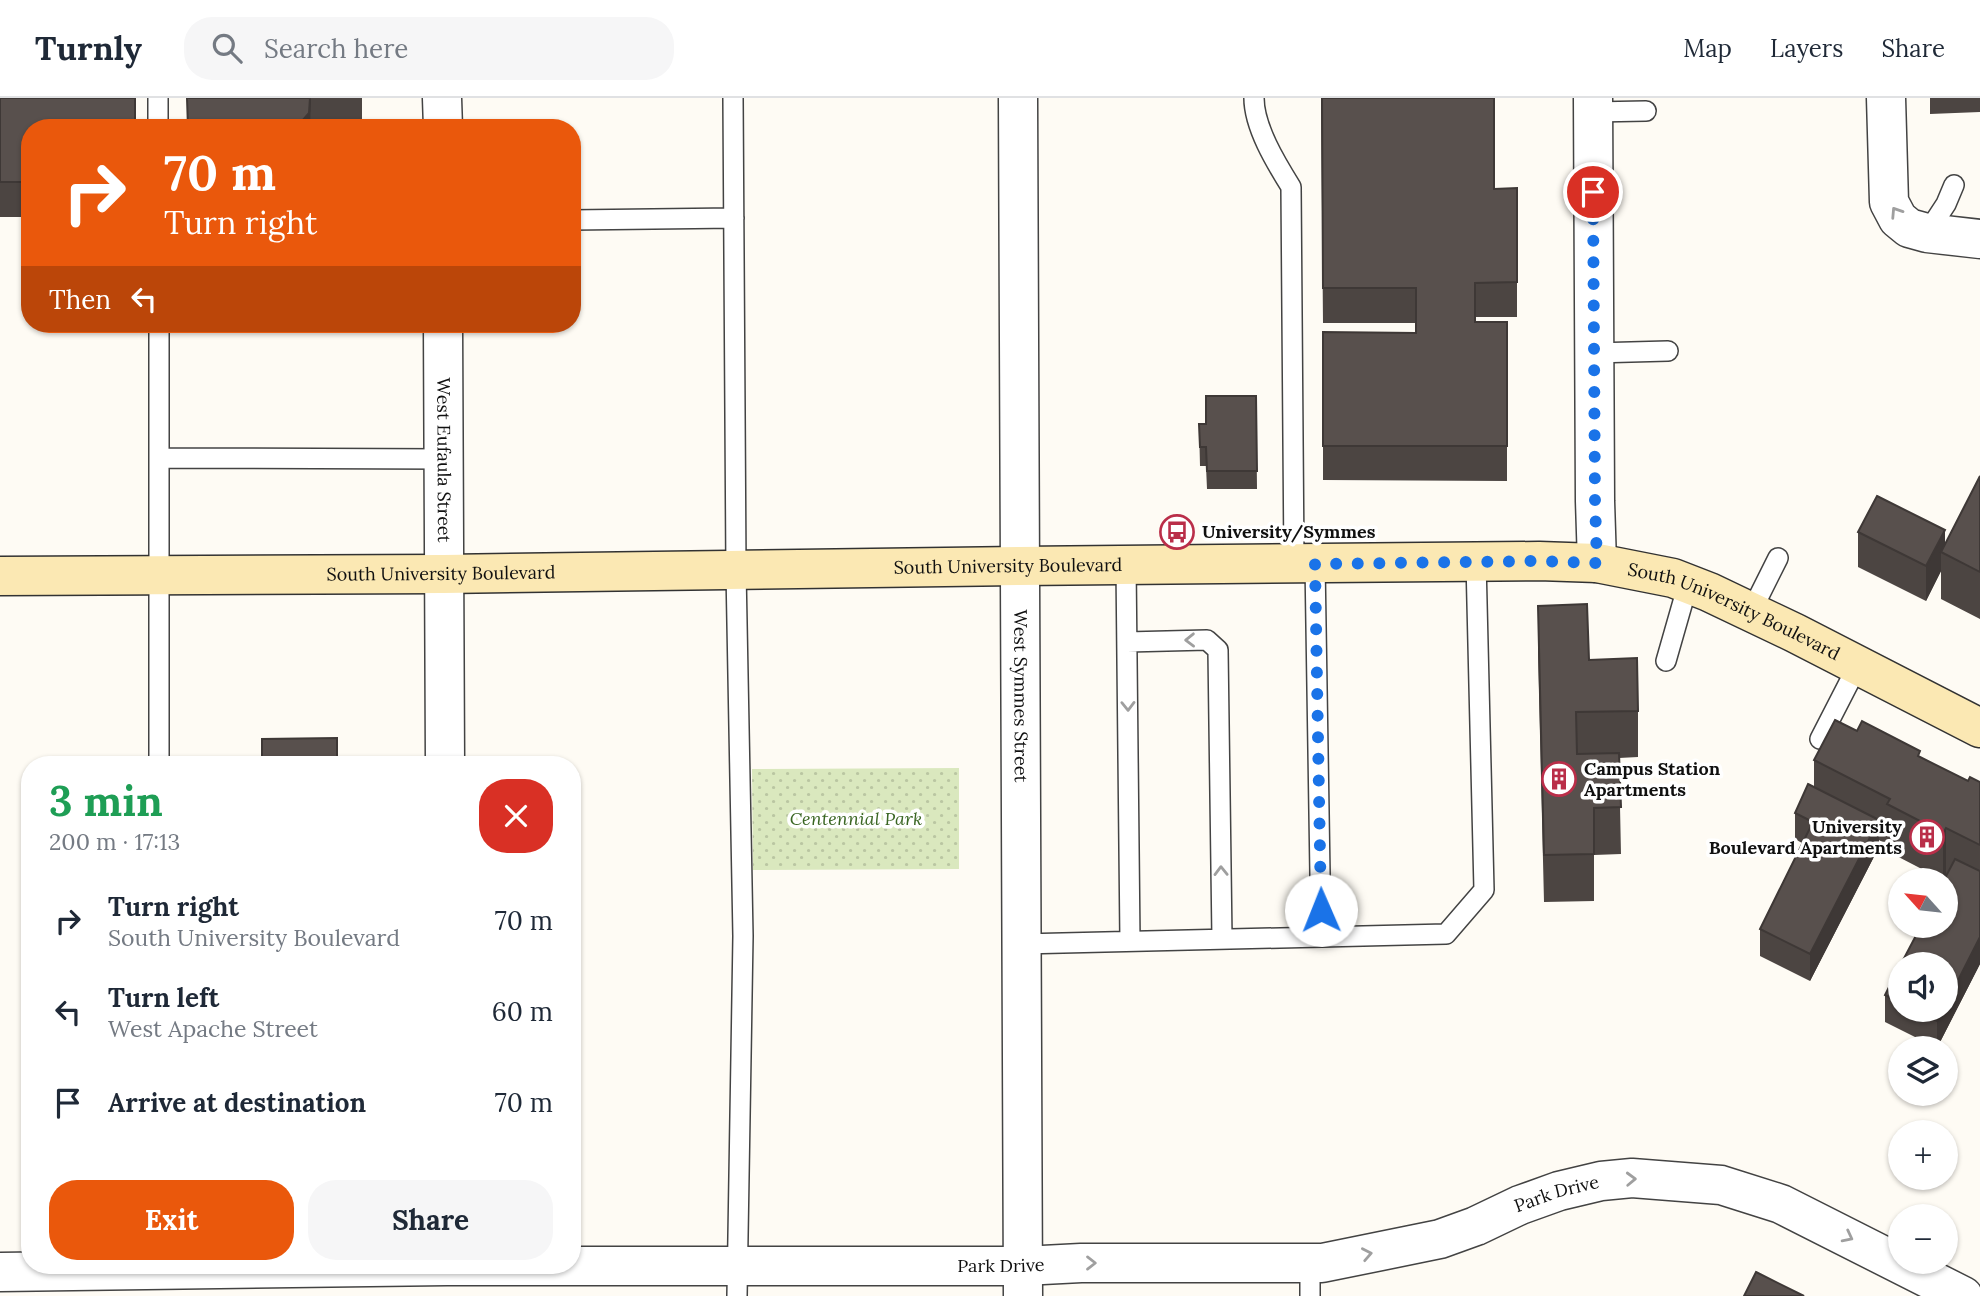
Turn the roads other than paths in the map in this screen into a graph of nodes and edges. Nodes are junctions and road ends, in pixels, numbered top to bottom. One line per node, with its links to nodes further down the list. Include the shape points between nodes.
1 (158, 98): 9 (lane)
2 (442, 98): 10 (street)
3 (733, 98): 12 (lane)
4 (1018, 98): 27 (street, West Symmes Street)
5 (1254, 98): 25 (lane, via 1262,131 1291,187)
6 (1886, 98): 14 (street, one-way to 6, via 1909,228 1889,202)
7 (1593, 105): 8 (lane); 19 (street)
8 (1646, 111)
9 (158, 119)
10 (443, 119)
11 (1954, 184): 14 (lane)
12 (734, 218): 13 (lane); 28 (lane)
13 (581, 220)
14 (1927, 233): 15 (street)
15 (1980, 239)
16 (159, 333): 20 (lane)
17 (443, 333): 21 (street, West Eufaula Street)
18 (1668, 351): 19 (lane)
19 (1594, 352): 24 (street)
20 (159, 458): 21 (lane); 30 (lane)
21 (444, 459): 29 (street, West Eufaula Street)
22 (1778, 558): 33 (lane)
23 (1476, 562): 24 (street, South University Boulevard); 25 (street, South University Boulevard); 41 (lane, via 1484,890 1446,934)
24 (1597, 563): 32 (street, South University Boulevard)
25 (1304, 564): 26 (street, South University Boulevard); 41 (lane)
26 (1126, 565): 27 (street, South University Boulevard); 34 (lane)
27 (1019, 566): 28 (street, South University Boulevard); 44 (street, West Symmes Street)
28 (736, 571): 29 (street, South University Boulevard); 50 (lane, via 743,936)
29 (444, 574): 30 (street, South University Boulevard); 40 (street, West Eufaula Street)
30 (159, 575): 31 (street, South University Boulevard); 39 (lane)
31 (0, 576)
32 (1688, 584): 33 (street, South University Boulevard); 35 (lane)
33 (1751, 612): 36 (street, South University Boulevard)
34 (1127, 642): 42 (lane, one-way to 34, via 1217,650 1207,640); 43 (lane, one-way to 43)
35 (1666, 662)
36 (1857, 665): 37 (street, South University Boulevard); 38 (lane)
37 (1980, 728)
38 (1820, 739)
39 (159, 756)
40 (445, 756)
41 (1321, 937): 42 (lane)
42 (1222, 939): 43 (lane)
43 (1130, 942): 44 (lane)
44 (1021, 944): 51 (street, West Symmes Street)
45 (0, 1272): 46 (street, Park Drive)
46 (21, 1272)
47 (581, 1272): 50 (street, Park Drive)
48 (447, 1274): 52 (street)
49 (1310, 1279): 51 (street, Park Drive, one-way to 49, via 1081,1263); 53 (street, Park Drive, one-way to 53, via 1345,1259 1440,1238 1559,1191 1632,1178 1721,1185 1782,1204)
50 (737, 1281): 51 (street, Park Drive)
51 (1023, 1281)
52 (447, 1296)
53 (1963, 1296)

